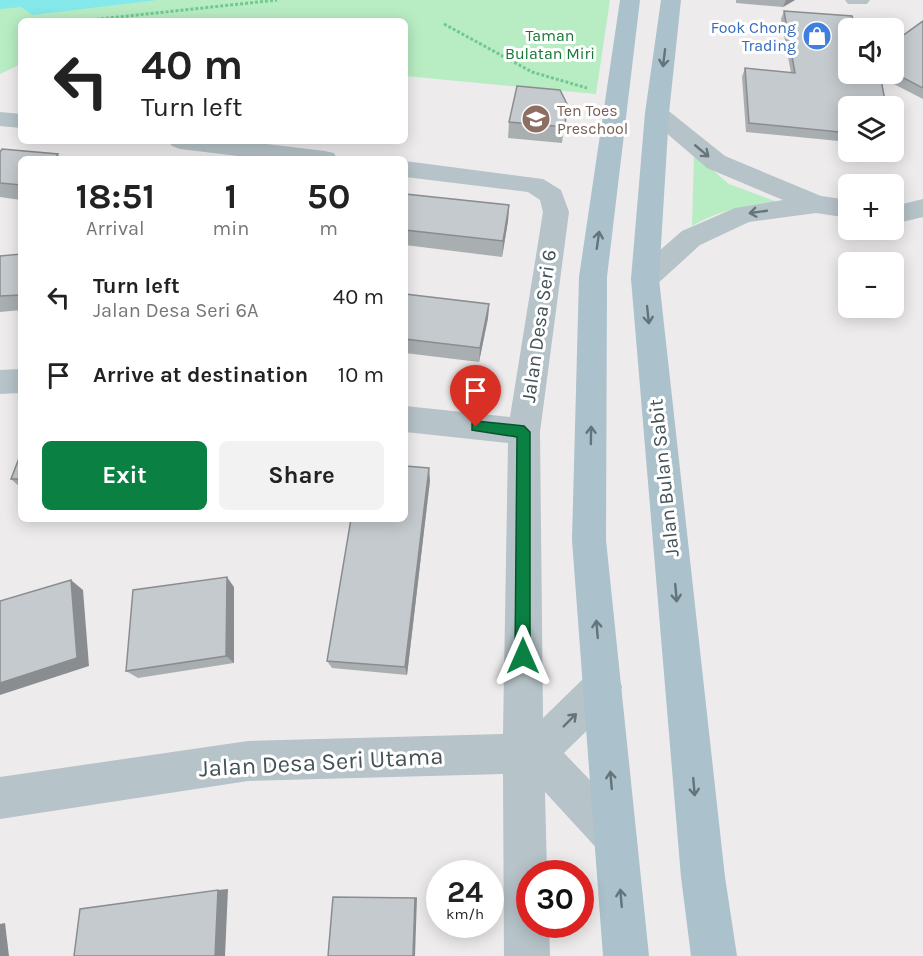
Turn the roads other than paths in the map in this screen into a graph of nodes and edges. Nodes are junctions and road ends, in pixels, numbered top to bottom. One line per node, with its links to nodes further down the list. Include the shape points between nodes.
1 (630, 0): 18 (main road, one-way to 1, via 589,540 593,277)
2 (671, 0): 3 (main road, Jalan Bulan Sabit, one-way to 3)
3 (657, 113): 9 (street, one-way to 9, via 716,162); 13 (main road, Jalan Bulan Sabit)
4 (0, 119): 5 (street)
5 (18, 122)
6 (204, 144): 7 (street)
7 (301, 156)
8 (408, 169): 17 (street, Jalan Desa Seri 6, via 534,185 552,196 556,212)
9 (816, 204): 10 (street); 13 (street, one-way to 13, via 744,214 691,238)
10 (838, 207)
11 (923, 208): 12 (street, via 894,215)
12 (923, 220)
13 (645, 279): 24 (main road, Jalan Bulan Sabit, one-way to 24)
14 (18, 381): 15 (street)
15 (0, 382)
16 (408, 419): 17 (street)
17 (524, 432): 19 (street, Jalan Desa Seri 6)
18 (603, 687): 19 (street, one-way to 18); 21 (main road, one-way to 18)
19 (530, 752): 20 (street, Jalan Desa Seri Utama, via 248,761); 21 (street); 22 (street, Jalan Desa Seri 6)
20 (0, 798)
21 (616, 838): 23 (main road, one-way to 21)
22 (527, 956)
23 (626, 956)
24 (714, 956)

